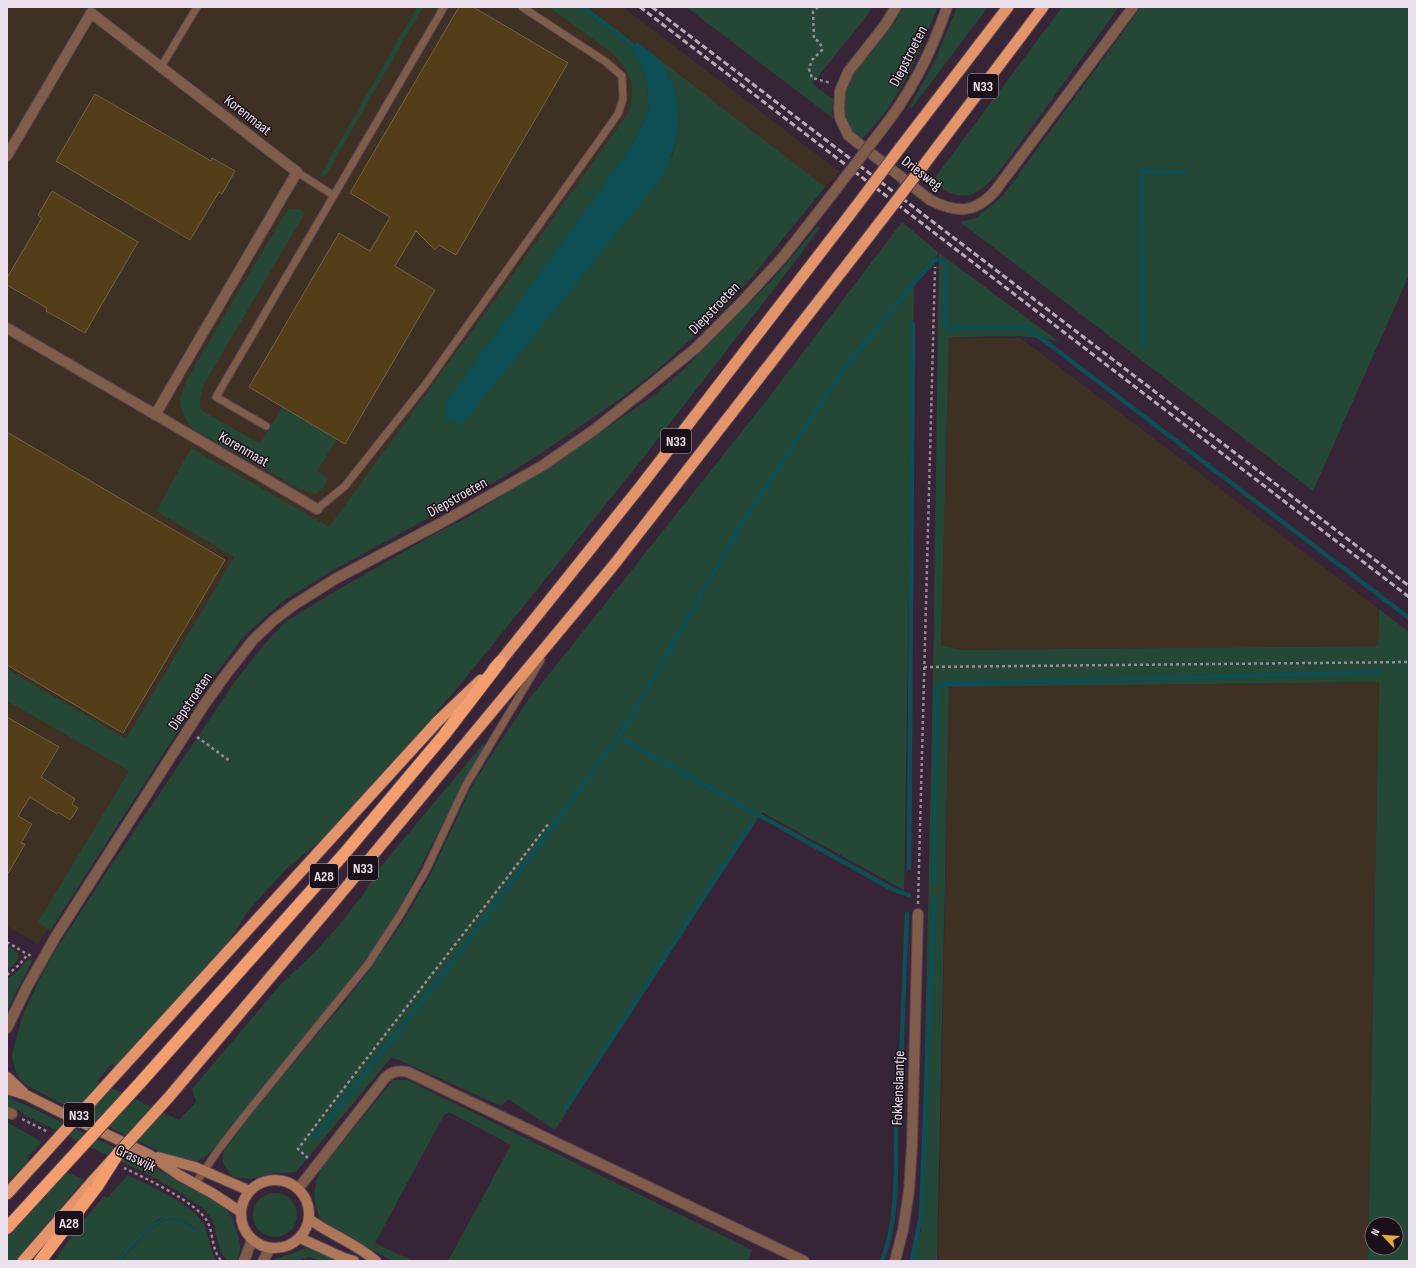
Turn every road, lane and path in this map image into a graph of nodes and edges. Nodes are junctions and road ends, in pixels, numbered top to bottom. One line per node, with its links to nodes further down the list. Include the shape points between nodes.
1 (197, 7): 11 (lane)
2 (444, 7): 15 (lane)
3 (522, 7): 20 (lane, via 600,58 622,76 622,99 618,114 425,385 345,486)
4 (818, 7): 12 (path, via 813,12 813,32 814,39 821,44 822,50 812,60 809,69 812,78)
5 (896, 7): 12 (street, Driesweg, via 848,72)
6 (947, 7): 25 (street, Diepstroeten, bridge, via 916,76 890,119 783,257 696,348 594,430 542,466 335,579 274,620 253,640 227,673)
7 (1008, 7): 22 (highway, N33, bridge, via 640,487)
8 (1043, 7): 21 (highway, N33, bridge, via 870,235 613,566)
9 (1133, 7): 12 (street, Driesweg, via 988,200 969,209 941,205 930,200 848,135 840,118 839,100)
10 (92, 10): 11 (street, Korenmaat); 13 (street, Korenmaat)
11 (162, 67): 14 (street, Korenmaat)
12 (842, 86)
13 (7, 156)
14 (297, 172): 15 (lane); 18 (street)
15 (333, 195): 19 (lane, via 216,397)
16 (935, 267): 24 (path)
17 (7, 328): 18 (street, Korenmaat)
18 (155, 415): 20 (street, Korenmaat)
19 (266, 426)
20 (317, 509)
21 (554, 638): 39 (highway, N33, bridge, via 170,1097); 43 (lane, via 466,785 426,870 368,964 284,1066)
22 (500, 662): 48 (highway, N33, bridge, via 438,721); 51 (highway, A28, bridge, via 444,735 344,854)
23 (1409, 662): 24 (path)
24 (924, 667): 28 (path)
25 (188, 730): 26 (path); 31 (street, Diepstroeten)
26 (230, 761)
27 (549, 824): 42 (path, via 298,1149)
28 (918, 914): 63 (street, Fokkenslaantje, via 911,1161 903,1230)
29 (7, 942): 30 (path)
30 (28, 954): 31 (path); 32 (path)
31 (40, 962): 33 (street, Diepstroeten)
32 (7, 975)
33 (7, 1028)
34 (7, 1078): 36 (main road, Graswijk)
35 (7, 1088): 36 (main road, Graswijk)
36 (26, 1095): 40 (main road, Graswijk)
37 (10, 1113): 38 (path)
38 (53, 1134)
39 (119, 1152): 44 (highway, A28, bridge)
40 (150, 1155): 43 (main road, Graswijk); 45 (main road, Graswijk)
41 (117, 1165): 57 (path, Graswijk, via 159,1185 198,1210 207,1220 214,1247)
42 (316, 1166): 46 (street); 62 (street, via 391,1072 400,1070)
43 (204, 1171): 45 (lane); 47 (main road, Graswijk)
44 (95, 1184): 55 (highway); 56 (highway, A28)
45 (195, 1184): 49 (main road, Graswijk)
46 (298, 1189): 47 (main road, via 286,1181 270,1180); 50 (main road, via 307,1203)
47 (250, 1191): 49 (main road, via 242,1204)
48 (7, 1194)
49 (241, 1212): 53 (main road, via 243,1227)
50 (309, 1219): 52 (main road); 61 (main road, via 364,1251)
51 (7, 1228)
52 (300, 1238): 54 (main road, via 287,1247); 60 (main road)
53 (252, 1240): 54 (main road); 58 (street)
54 (270, 1248): 59 (street)
55 (23, 1261)
56 (40, 1261)
57 (222, 1261)
58 (244, 1261)
59 (263, 1261)
60 (354, 1261)
61 (376, 1261)
62 (804, 1261)
63 (895, 1261)

